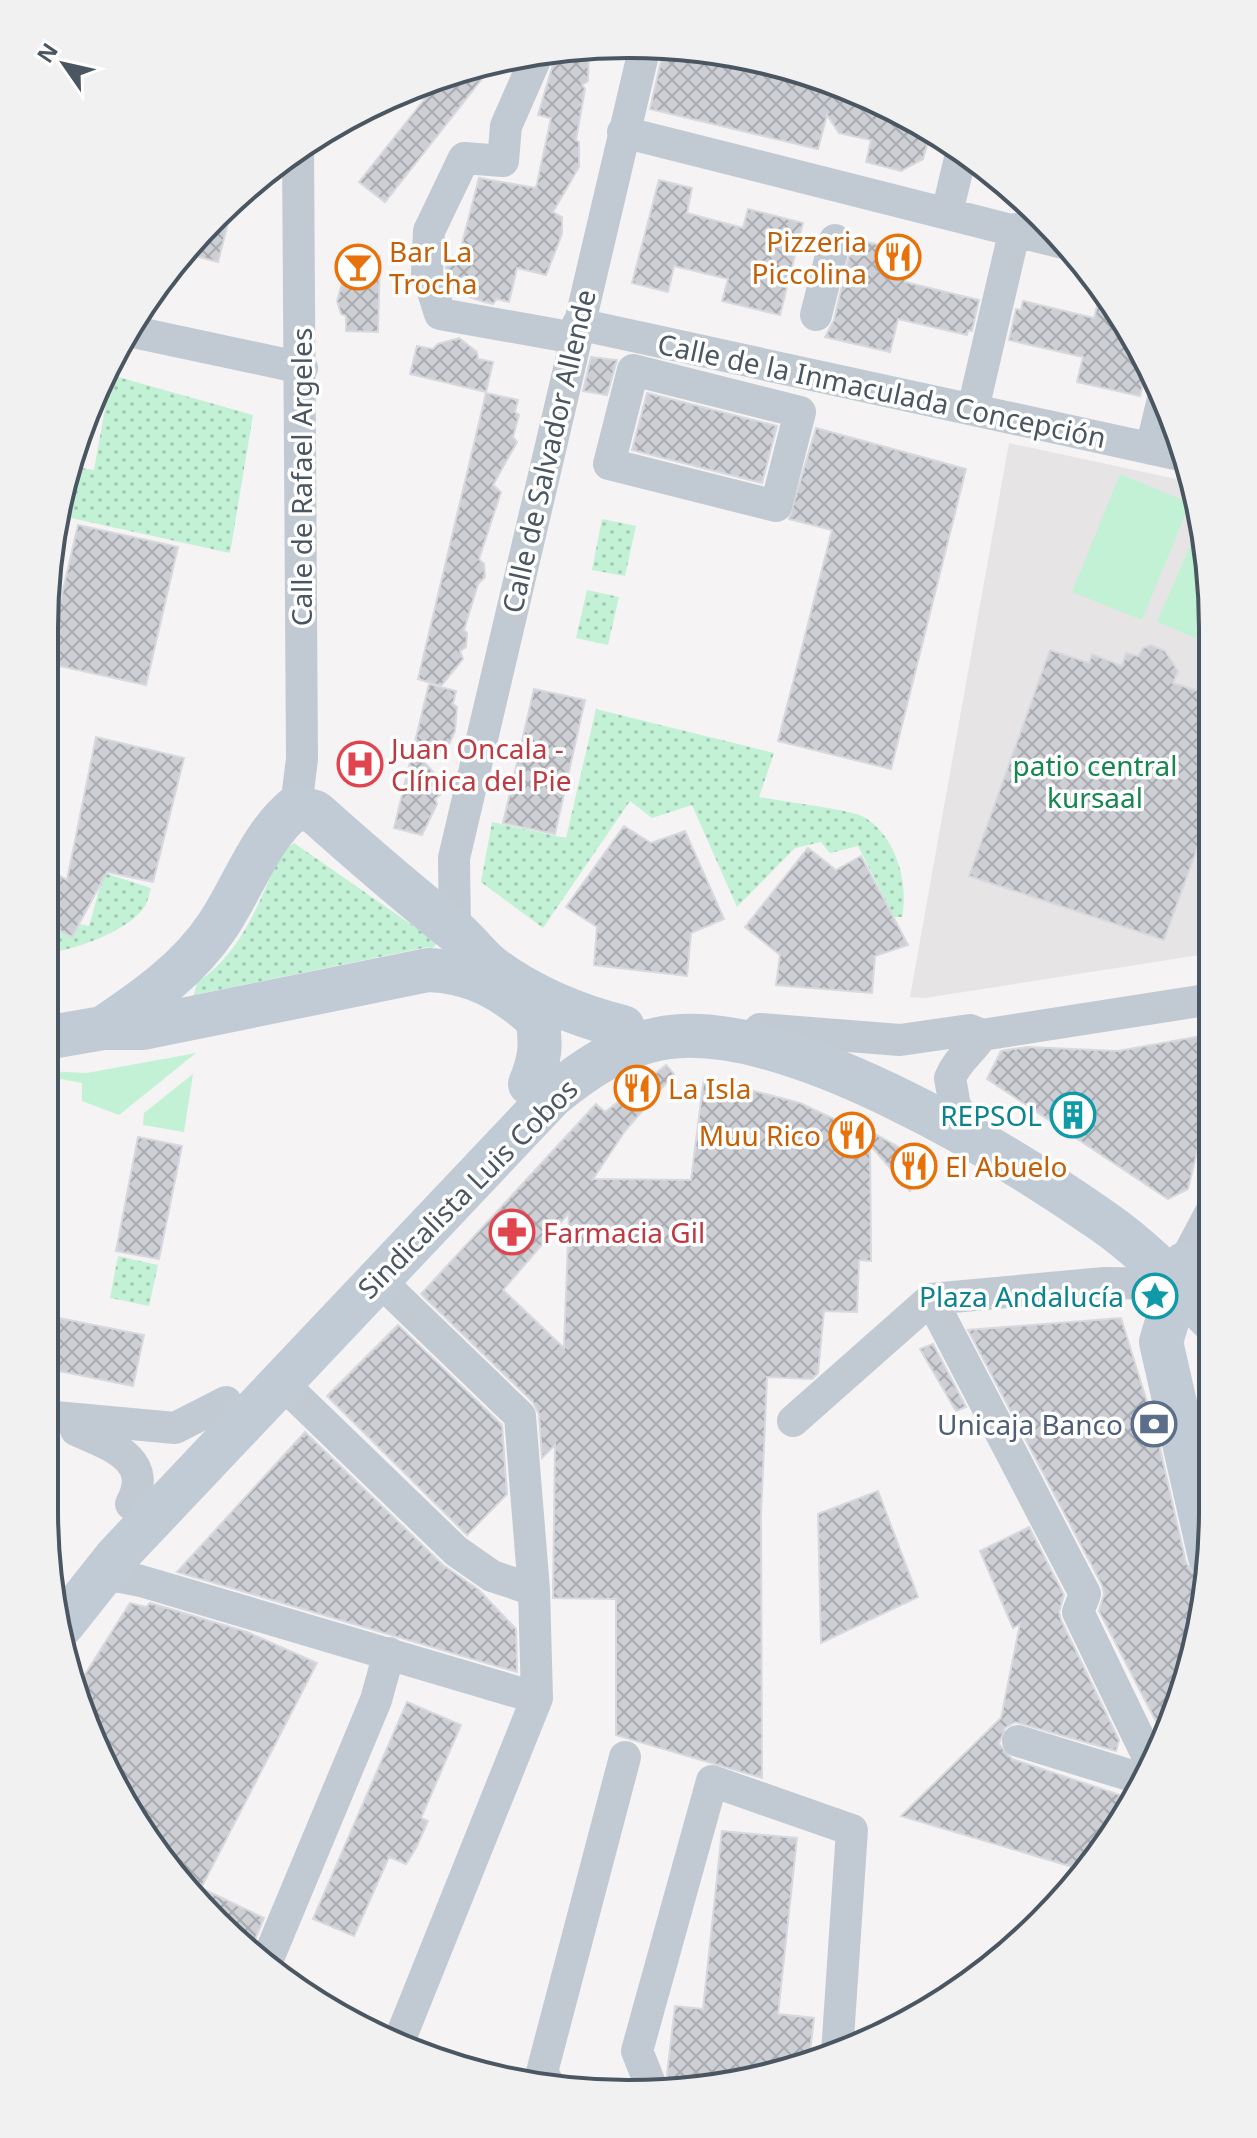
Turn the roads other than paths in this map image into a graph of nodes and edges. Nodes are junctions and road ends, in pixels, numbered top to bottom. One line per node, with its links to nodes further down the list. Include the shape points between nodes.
1 (642, 58): 3 (street, Calle de Salvador Allende)
2 (532, 67): 11 (street, Calle de la Inmaculada Concepción, via 506,126 503,161 464,158 429,231 427,273 440,314)
3 (623, 132): 6 (street); 11 (street, Calle de Salvador Allende)
4 (298, 164): 13 (street, Calle de Rafael Argeles)
5 (959, 164): 6 (street)
6 (947, 213): 7 (street)
7 (1015, 229): 8 (street); 14 (street)
8 (1043, 237)
9 (835, 240): 10 (street)
10 (816, 315)
11 (576, 331): 14 (street, Calle de la Inmaculada Concepción); 20 (street, Calle de Salvador Allende)
12 (140, 333): 13 (street)
13 (302, 368): 19 (street, Calle de Rafael Argeles, via 302,759)
14 (973, 409): 16 (street, Calle de la Inmaculada Concepción)
15 (1159, 417): 16 (street)
16 (1151, 449): 17 (street, Calle de la Inmaculada Concepción)
17 (1172, 453)
18 (609, 464): 18 (street, via 633,370 800,412 776,506)
19 (296, 807): 21 (main road, via 315,812); 23 (main road, via 279,821 217,927)
20 (454, 858): 21 (street, Calle de Salvador Allende, via 430,887); 22 (street, Calle de Salvador Allende)
21 (404, 891): 22 (main road)
22 (455, 931): 24 (main road, via 448,955); 27 (main road, via 490,966 539,995)
23 (186, 965): 26 (main road, via 181,975 183,997 199,1013); 28 (main road)
24 (428, 970): 26 (main road); 33 (main road, via 452,970 491,984 537,1019 542,1041)
25 (1199, 1001): 30 (street)
26 (210, 1015): 28 (main road, via 143,1028)
27 (623, 1027): 29 (main road, Sindicalista Luis Cobos, via 702,1019); 33 (main road, Sindicalista Luis Cobos)
28 (103, 1028): 31 (main road)
29 (760, 1029): 32 (street); 34 (main road, Sindicalista Luis Cobos, via 817,1044)
30 (982, 1035): 32 (street, via 970,1030); 34 (street, via 953,1068)
31 (58, 1036)
32 (900, 1040): 34 (street, via 918,1048)
33 (530, 1084): 40 (main road, Sindicalista Luis Cobos)
34 (958, 1105): 37 (main road, Sindicalista Luis Cobos, via 1112,1208)
35 (1199, 1252): 37 (street)
36 (377, 1278): 37 (main road, Sindicalista Luis Cobos, via 552,1096 587,1068 658,1039 698,1035 788,1052 891,1097 1006,1160); 39 (main road, Sindicalista Luis Cobos); 47 (street, via 520,1416)
37 (1191, 1278): 38 (street); 45 (main road, via 1161,1342)
38 (931, 1299): 43 (street); 52 (street, via 1085,1594 1078,1612)
39 (280, 1381): 46 (main road, Sindicalista Luis Cobos); 47 (street, via 456,1551 492,1576)
40 (226, 1402): 41 (street, via 175,1428); 44 (main road, Sindicalista Luis Cobos)
41 (58, 1419)
42 (58, 1420): 44 (street, via 119,1448 136,1472)
43 (793, 1421)
44 (131, 1504): 46 (main road, Sindicalista Luis Cobos)
45 (1199, 1509)
46 (75, 1587): 48 (main road, Sindicalista Luis Cobos); 49 (street, via 116,1576 141,1581)
47 (534, 1590): 50 (street)
48 (67, 1611)
49 (389, 1653): 50 (street); 55 (street, via 376,1700)
50 (537, 1698): 56 (street)
51 (1018, 1741): 54 (street)
52 (1145, 1751)
53 (625, 1757): 58 (street)
54 (1133, 1776)
55 (270, 1953)
56 (402, 2033)
57 (838, 2040): 59 (street, via 852,1830 712,1781 637,2051)
58 (540, 2073)
59 (648, 2079)

